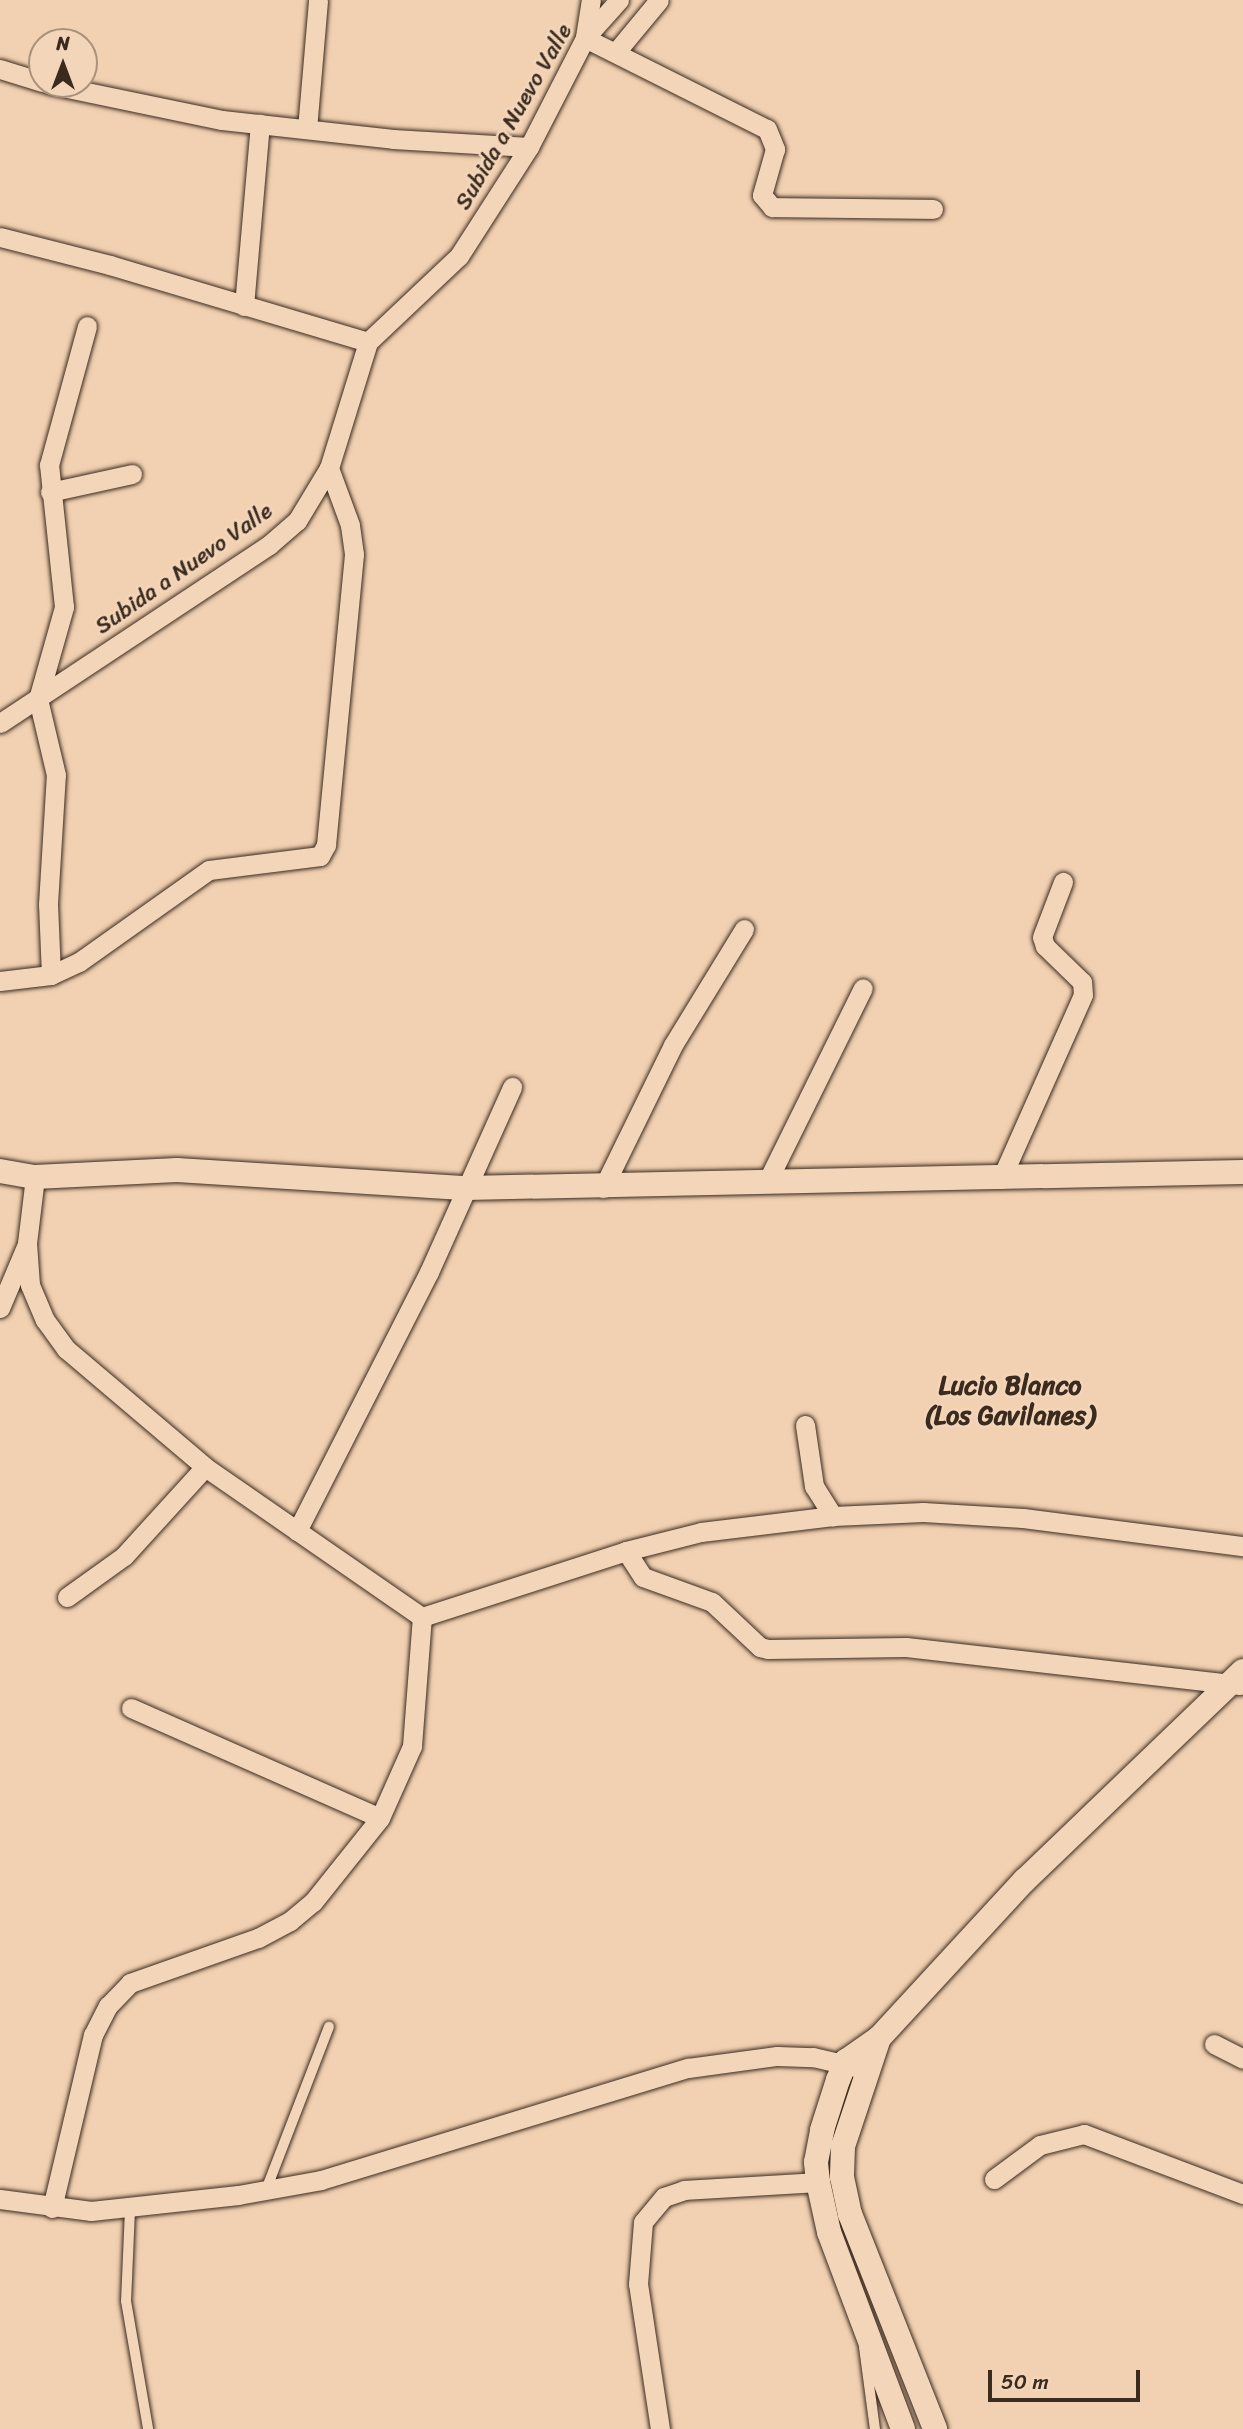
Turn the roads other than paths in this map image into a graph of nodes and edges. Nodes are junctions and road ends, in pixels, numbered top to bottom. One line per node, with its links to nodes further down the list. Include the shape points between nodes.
1 (318, 0): 11 (street)
2 (591, 0): 5 (street)
3 (619, 0): 5 (street, Subida a Nuevo Valle)
4 (659, 0): 6 (street)
5 (585, 38): 6 (street); 12 (street, Subida a Nuevo Valle)
6 (616, 52): 13 (street, via 767,129 775,149 762,195 772,208)
7 (0, 69): 8 (street)
8 (28, 78)
9 (98, 96): 10 (street, via 159,110)
10 (260, 124): 11 (street); 15 (street)
11 (307, 129): 12 (street)
12 (529, 147): 17 (street, Subida a Nuevo Valle, via 459,256)
13 (933, 209)
14 (0, 237): 15 (street)
15 (244, 306): 17 (street)
16 (87, 326): 20 (street, via 55,434)
17 (368, 342): 18 (street, Subida a Nuevo Valle)
18 (329, 468): 21 (street, Subida a Nuevo Valle, via 296,520 269,545); 25 (street, via 350,524 354,554 326,845 313,859 209,870 79,962)
19 (132, 474): 20 (street)
20 (50, 492): 21 (street, via 64,607)
21 (38, 699): 22 (street, Subida a Nuevo Valle); 25 (street, via 56,775 48,904)
22 (0, 723)
23 (1063, 882): 32 (street, via 1042,937 1045,946 1082,982 1083,995)
24 (744, 929): 35 (street, via 673,1045)
25 (51, 975): 26 (street)
26 (0, 981)
27 (863, 988): 33 (street)
28 (512, 1087): 34 (street)
29 (0, 1171): 31 (street)
30 (1243, 1172): 32 (street)
31 (35, 1177): 34 (street, via 177,1171); 36 (street)
32 (1001, 1179): 33 (street)
33 (767, 1182): 35 (street)
34 (466, 1188): 35 (street); 41 (street, via 363,1407)
35 (603, 1188)
36 (27, 1243): 37 (street); 39 (street, via 30,1285 45,1320 66,1349)
37 (0, 1308)
38 (805, 1425): 40 (street, via 814,1486)
39 (205, 1467): 41 (street); 44 (street, via 124,1556)
40 (834, 1516): 42 (street, via 923,1513 1023,1518); 43 (street, via 701,1532)
41 (298, 1531): 45 (street)
42 (1243, 1546)
43 (626, 1551): 45 (street); 46 (street, via 643,1577 712,1602 760,1647 768,1649 906,1647)
44 (67, 1597)
45 (422, 1617): 48 (street, via 412,1746)
46 (1238, 1680): 52 (street, via 1025,1880)
47 (131, 1708): 48 (street)
48 (380, 1818): 58 (street, via 313,1902 290,1921 258,1938 130,1983 108,2006 93,2035)
49 (329, 2027): 55 (lane)
50 (1214, 2044): 51 (street)
51 (1243, 2059)
52 (856, 2067): 54 (street, via 822,2130 816,2162); 55 (street, via 777,2056 688,2068 321,2180); 61 (street, via 842,2177 850,2214)
53 (994, 2179): 56 (street, via 1040,2145 1084,2134)
54 (818, 2182): 60 (street, via 829,2232); 63 (street, via 684,2190 664,2197 643,2222 638,2284)
55 (266, 2190): 59 (street)
56 (1243, 2194)
57 (0, 2199): 58 (street)
58 (52, 2208): 59 (street)
59 (130, 2210): 62 (lane, via 126,2301)
60 (864, 2331): 64 (lane, via 863,2364); 65 (street)
61 (929, 2427)
62 (148, 2429)
63 (660, 2429)
64 (875, 2429)
65 (903, 2429)

